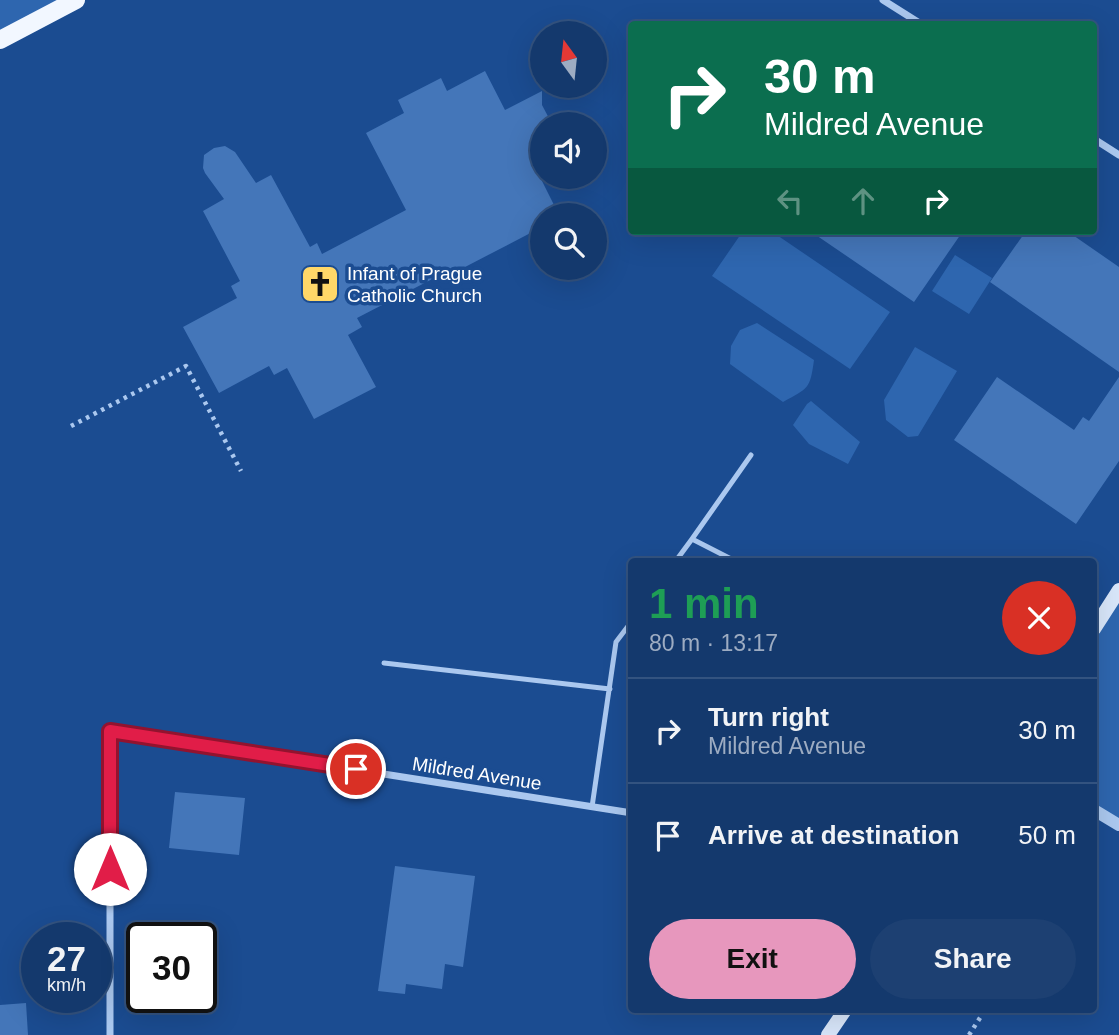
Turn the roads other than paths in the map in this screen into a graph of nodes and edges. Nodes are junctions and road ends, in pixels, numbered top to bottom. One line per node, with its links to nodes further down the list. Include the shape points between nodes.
1 (76, 0): 4 (main road)
2 (883, 0): 3 (street)
3 (915, 21)
4 (0, 40)
5 (1097, 141): 6 (street)
6 (1119, 155)
7 (751, 455): 8 (lane)
8 (692, 539): 9 (lane); 10 (lane)
9 (678, 558)
10 (729, 558)
11 (1119, 590): 12 (main road)
12 (1097, 624)
13 (628, 626): 15 (lane, via 616,642)
14 (384, 663): 15 (lane)
15 (610, 689): 16 (lane)
16 (592, 807): 17 (street, Mildred Avenue); 21 (street, Mildred Avenue, via 110,731)
17 (628, 812)
18 (1097, 812): 19 (street)
19 (1119, 825)
20 (843, 1013): 22 (main road)
21 (110, 1035)
22 (828, 1035)

